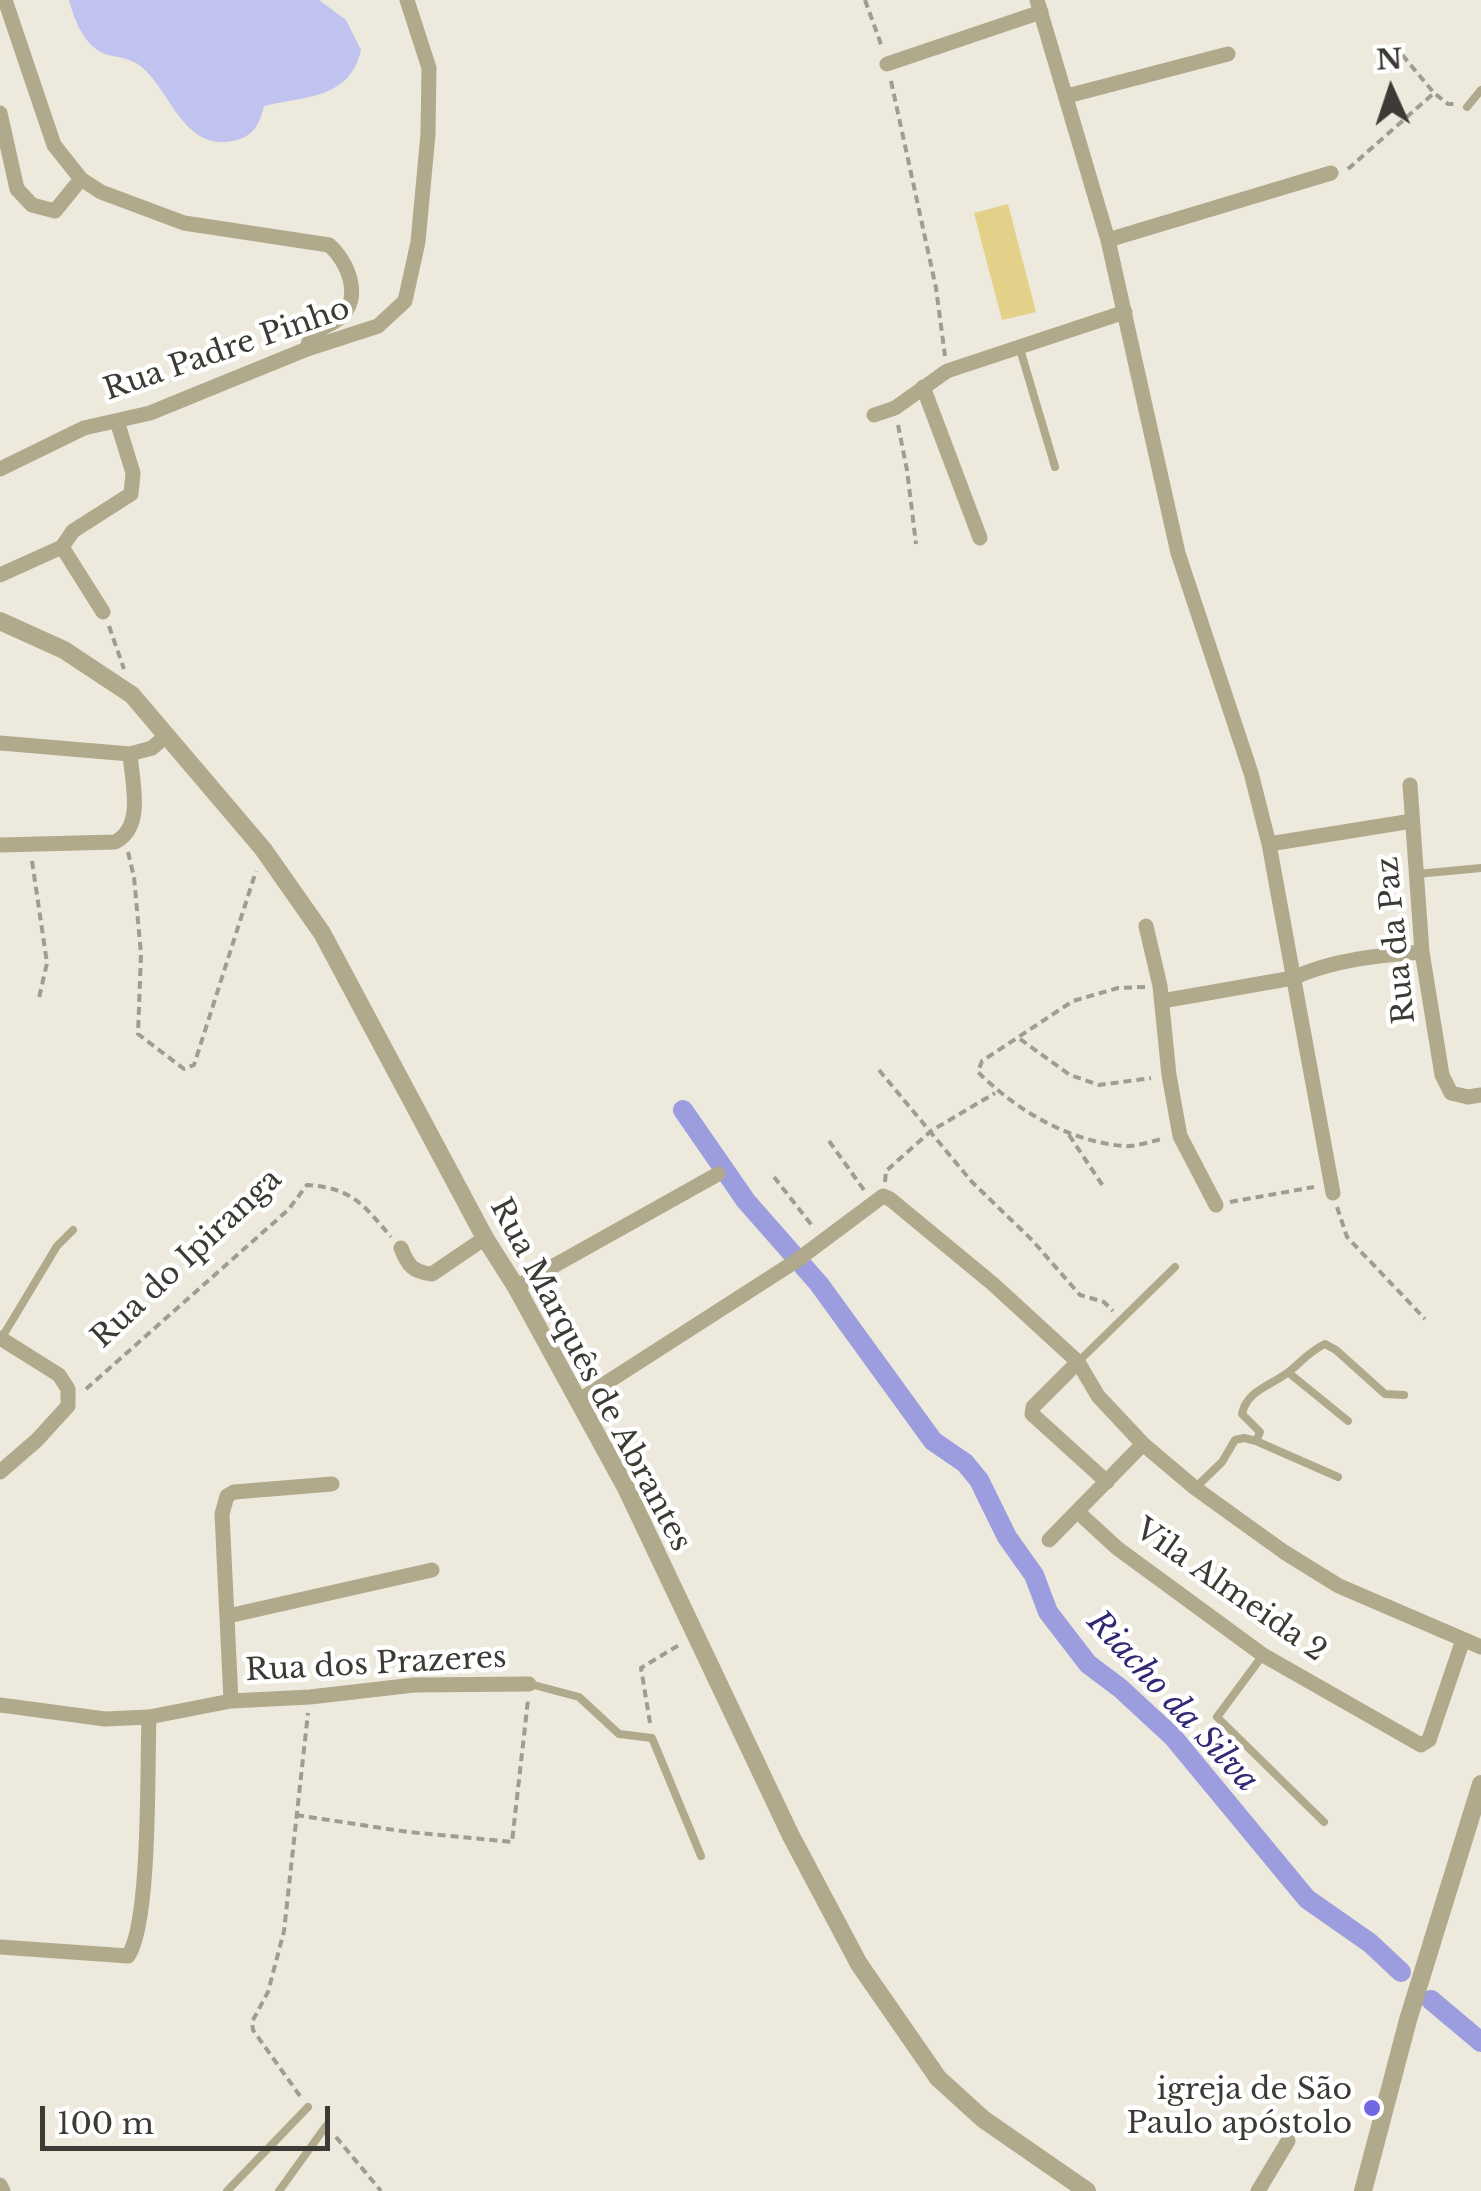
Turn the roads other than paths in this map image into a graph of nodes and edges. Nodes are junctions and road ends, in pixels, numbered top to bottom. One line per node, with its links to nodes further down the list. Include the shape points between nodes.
1 (5, 0): 11 (street, via 54,145)
2 (408, 0): 14 (street, Rua Padre Pinho, via 430,68 418,242 405,300 378,326)
3 (1039, 6): 5 (street); 7 (street)
4 (1228, 54): 7 (street)
5 (888, 64)
6 (1481, 90): 8 (lane)
7 (1066, 96): 12 (street)
8 (1466, 107)
9 (0, 113): 11 (street, via 16,189 32,205 55,210)
10 (1331, 173): 12 (street)
11 (80, 179): 14 (street, via 184,223 328,245 351,276 351,304 311,334)
12 (1108, 240): 13 (street)
13 (1125, 312): 15 (street); 31 (street, via 1178,552)
14 (307, 349): 18 (street, Rua Padre Pinho)
15 (1020, 349): 16 (street, via 947,371); 19 (lane)
16 (923, 387): 17 (street); 21 (street)
17 (874, 415)
18 (116, 421): 20 (street, Rua Padre Pinho, via 84,428); 22 (street, via 133,473 131,494 74,531)
19 (1055, 467)
20 (0, 469)
21 (980, 538)
22 (62, 547): 23 (street); 24 (street)
23 (0, 575)
24 (103, 612)
25 (0, 622): 26 (street, Rua Marquês de Abrantes, via 64,650 132,695)
26 (166, 735): 28 (street); 44 (street, Rua Marquês de Abrantes, via 263,848 322,933)
27 (0, 743): 28 (street)
28 (130, 754): 32 (street, via 134,801 125,838)
29 (1410, 785): 30 (street, Rua da Paz)
30 (1412, 822): 31 (street); 34 (street, Rua da Paz)
31 (1269, 844): 37 (street)
32 (0, 845)
33 (1481, 868): 34 (lane)
34 (1417, 874): 36 (street, Rua da Paz)
35 (1146, 926): 38 (street)
36 (1422, 952): 37 (street); 39 (street, Rua da Paz, via 1446,1088 1460,1096)
37 (1292, 978): 38 (street); 41 (street)
38 (1161, 993): 42 (street, via 1180,1136)
39 (1481, 1095)
40 (718, 1174): 47 (street)
41 (1333, 1193)
42 (1216, 1205)
43 (73, 1230): 48 (lane)
44 (485, 1238): 45 (street, via 432,1274 416,1272); 47 (street, Rua Marquês de Abrantes)
45 (401, 1248)
46 (1175, 1266): 49 (lane)
47 (516, 1287): 52 (street, Rua Marquês de Abrantes)
48 (1, 1338): 56 (street, via 59,1375 68,1406)
49 (1078, 1362): 52 (street, via 994,1284 878,1199 796,1261); 55 (street, via 1098,1396); 58 (street, via 1032,1414)
50 (1289, 1373): 51 (lane, via 1324,1344 1385,1394); 53 (lane); 54 (lane, via 1244,1405 1242,1414 1260,1432)
51 (1404, 1394)
52 (578, 1401): 81 (street, Rua Marquês de Abrantes, via 858,1964 938,2078 983,2119)
53 (1348, 1421)
54 (1256, 1441): 57 (lane); 60 (lane, via 1236,1440)
55 (1143, 1444): 58 (street); 60 (street)
56 (0, 1472)
57 (1338, 1477)
58 (1107, 1482): 61 (street)
59 (332, 1484): 64 (street, via 226,1496)
60 (1195, 1488): 65 (street, via 1339,1586)
61 (1078, 1513): 62 (street); 67 (street, Vila Almeida 2)
62 (1049, 1540)
63 (432, 1570): 64 (street)
64 (228, 1616): 69 (street)
65 (1462, 1640): 66 (street); 67 (street, Vila Almeida 2, via 1429,1740 1421,1745)
66 (1481, 1647)
67 (1263, 1656): 73 (lane, via 1217,1717)
68 (530, 1684): 69 (street, Rua dos Prazeres); 74 (lane, Rua dos Prazeres, via 579,1697 618,1734 652,1738)
69 (230, 1700): 71 (street, Rua dos Prazeres)
70 (0, 1705): 71 (street, Rua dos Prazeres, via 106,1719)
71 (149, 1717): 75 (street, via 135,1946 128,1956 109,1957)
72 (1481, 1784): 83 (street)
73 (1324, 1822)
74 (701, 1856)
75 (0, 1946)
76 (308, 2107): 79 (lane)
77 (326, 2126): 80 (lane)
78 (1288, 2140): 82 (street)
79 (227, 2191)
80 (279, 2191)
81 (1087, 2191)
82 (1258, 2191)
83 (1363, 2191)

